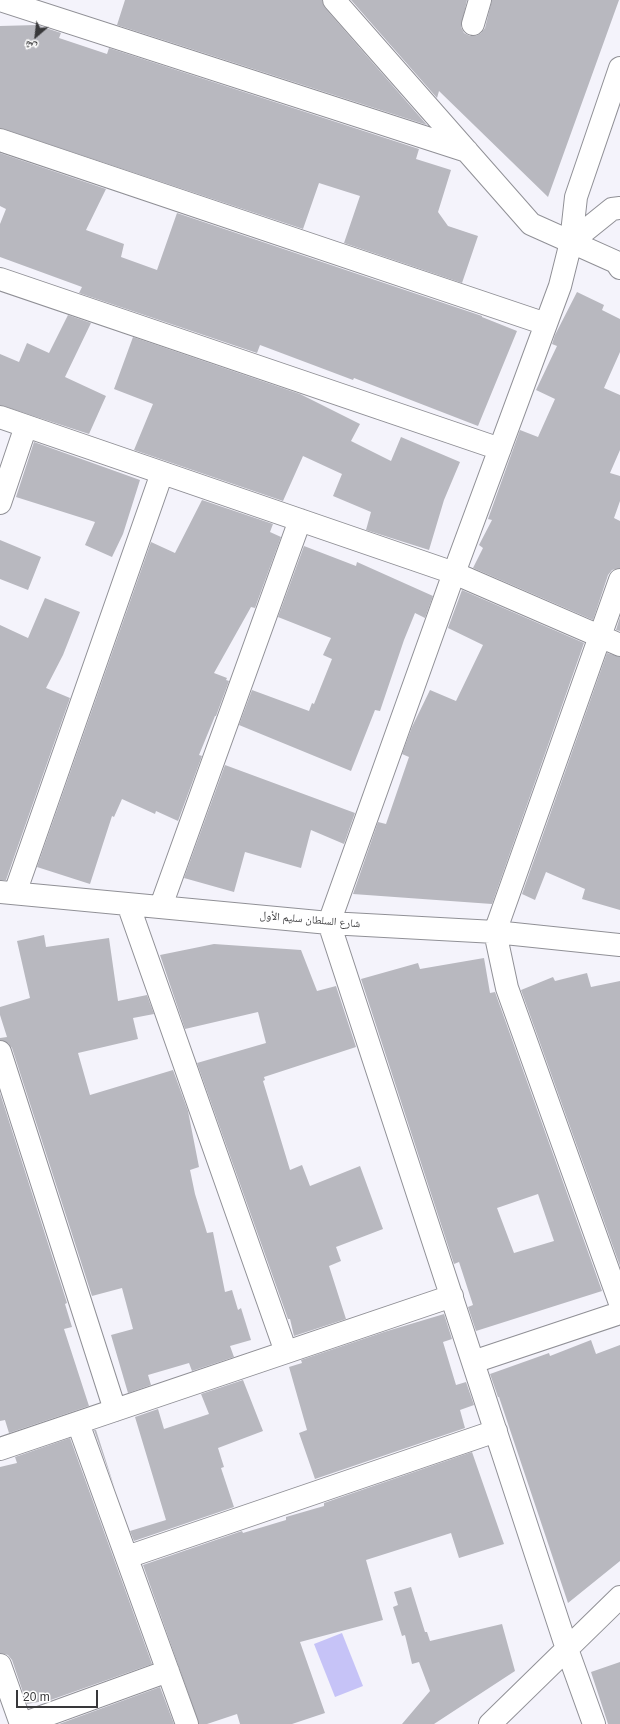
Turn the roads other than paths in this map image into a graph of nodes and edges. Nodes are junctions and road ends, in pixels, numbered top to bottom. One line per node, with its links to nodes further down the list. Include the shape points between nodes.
1 (0, 0): 7 (street)
2 (334, 0): 7 (street)
3 (480, 0): 4 (street)
4 (473, 24)
5 (620, 68): 9 (street, via 576,197)
6 (0, 140): 12 (street)
7 (467, 151): 9 (street, via 531,224)
8 (620, 208): 9 (street, via 612,210)
9 (571, 242): 10 (street, via 616,262); 12 (street, via 560,286)
10 (620, 268)
11 (0, 279): 15 (street)
12 (546, 324): 15 (street)
13 (0, 417): 14 (street)
14 (26, 426): 16 (street); 17 (street)
15 (500, 449): 19 (street)
16 (162, 473): 18 (street); 23 (street)
17 (0, 503)
18 (300, 520): 19 (street); 25 (street)
19 (454, 573): 21 (street); 26 (street)
20 (620, 580): 21 (street)
21 (599, 636): 22 (street); 27 (street)
22 (620, 645)
23 (8, 892): 24 (street, شارع السلطان سليم الأول)
24 (128, 904): 25 (street, شارع السلطان سليم الأول); 33 (street)
25 (161, 906): 26 (street, شارع السلطان سليم الأول)
26 (329, 923): 27 (street, شارع السلطان سليم الأول); 30 (street)
27 (495, 932): 28 (street, شارع السلطان سليم الأول); 31 (street, via 507,988)
28 (620, 945)
29 (0, 1052): 35 (street)
30 (452, 1296): 33 (street); 34 (street)
31 (620, 1303)
32 (620, 1313): 34 (street)
33 (286, 1352): 35 (street)
34 (473, 1362): 37 (street)
35 (115, 1410): 36 (street)
36 (78, 1423): 38 (street); 39 (street)
37 (496, 1431): 39 (street); 41 (street)
38 (0, 1449)
39 (127, 1557): 43 (street)
40 (620, 1597): 41 (street)
41 (567, 1649): 46 (street); 47 (street)
42 (0, 1665): 44 (street)
43 (168, 1671): 44 (street); 45 (street)
44 (21, 1724)
45 (187, 1724)
46 (490, 1724)
47 (594, 1724)

